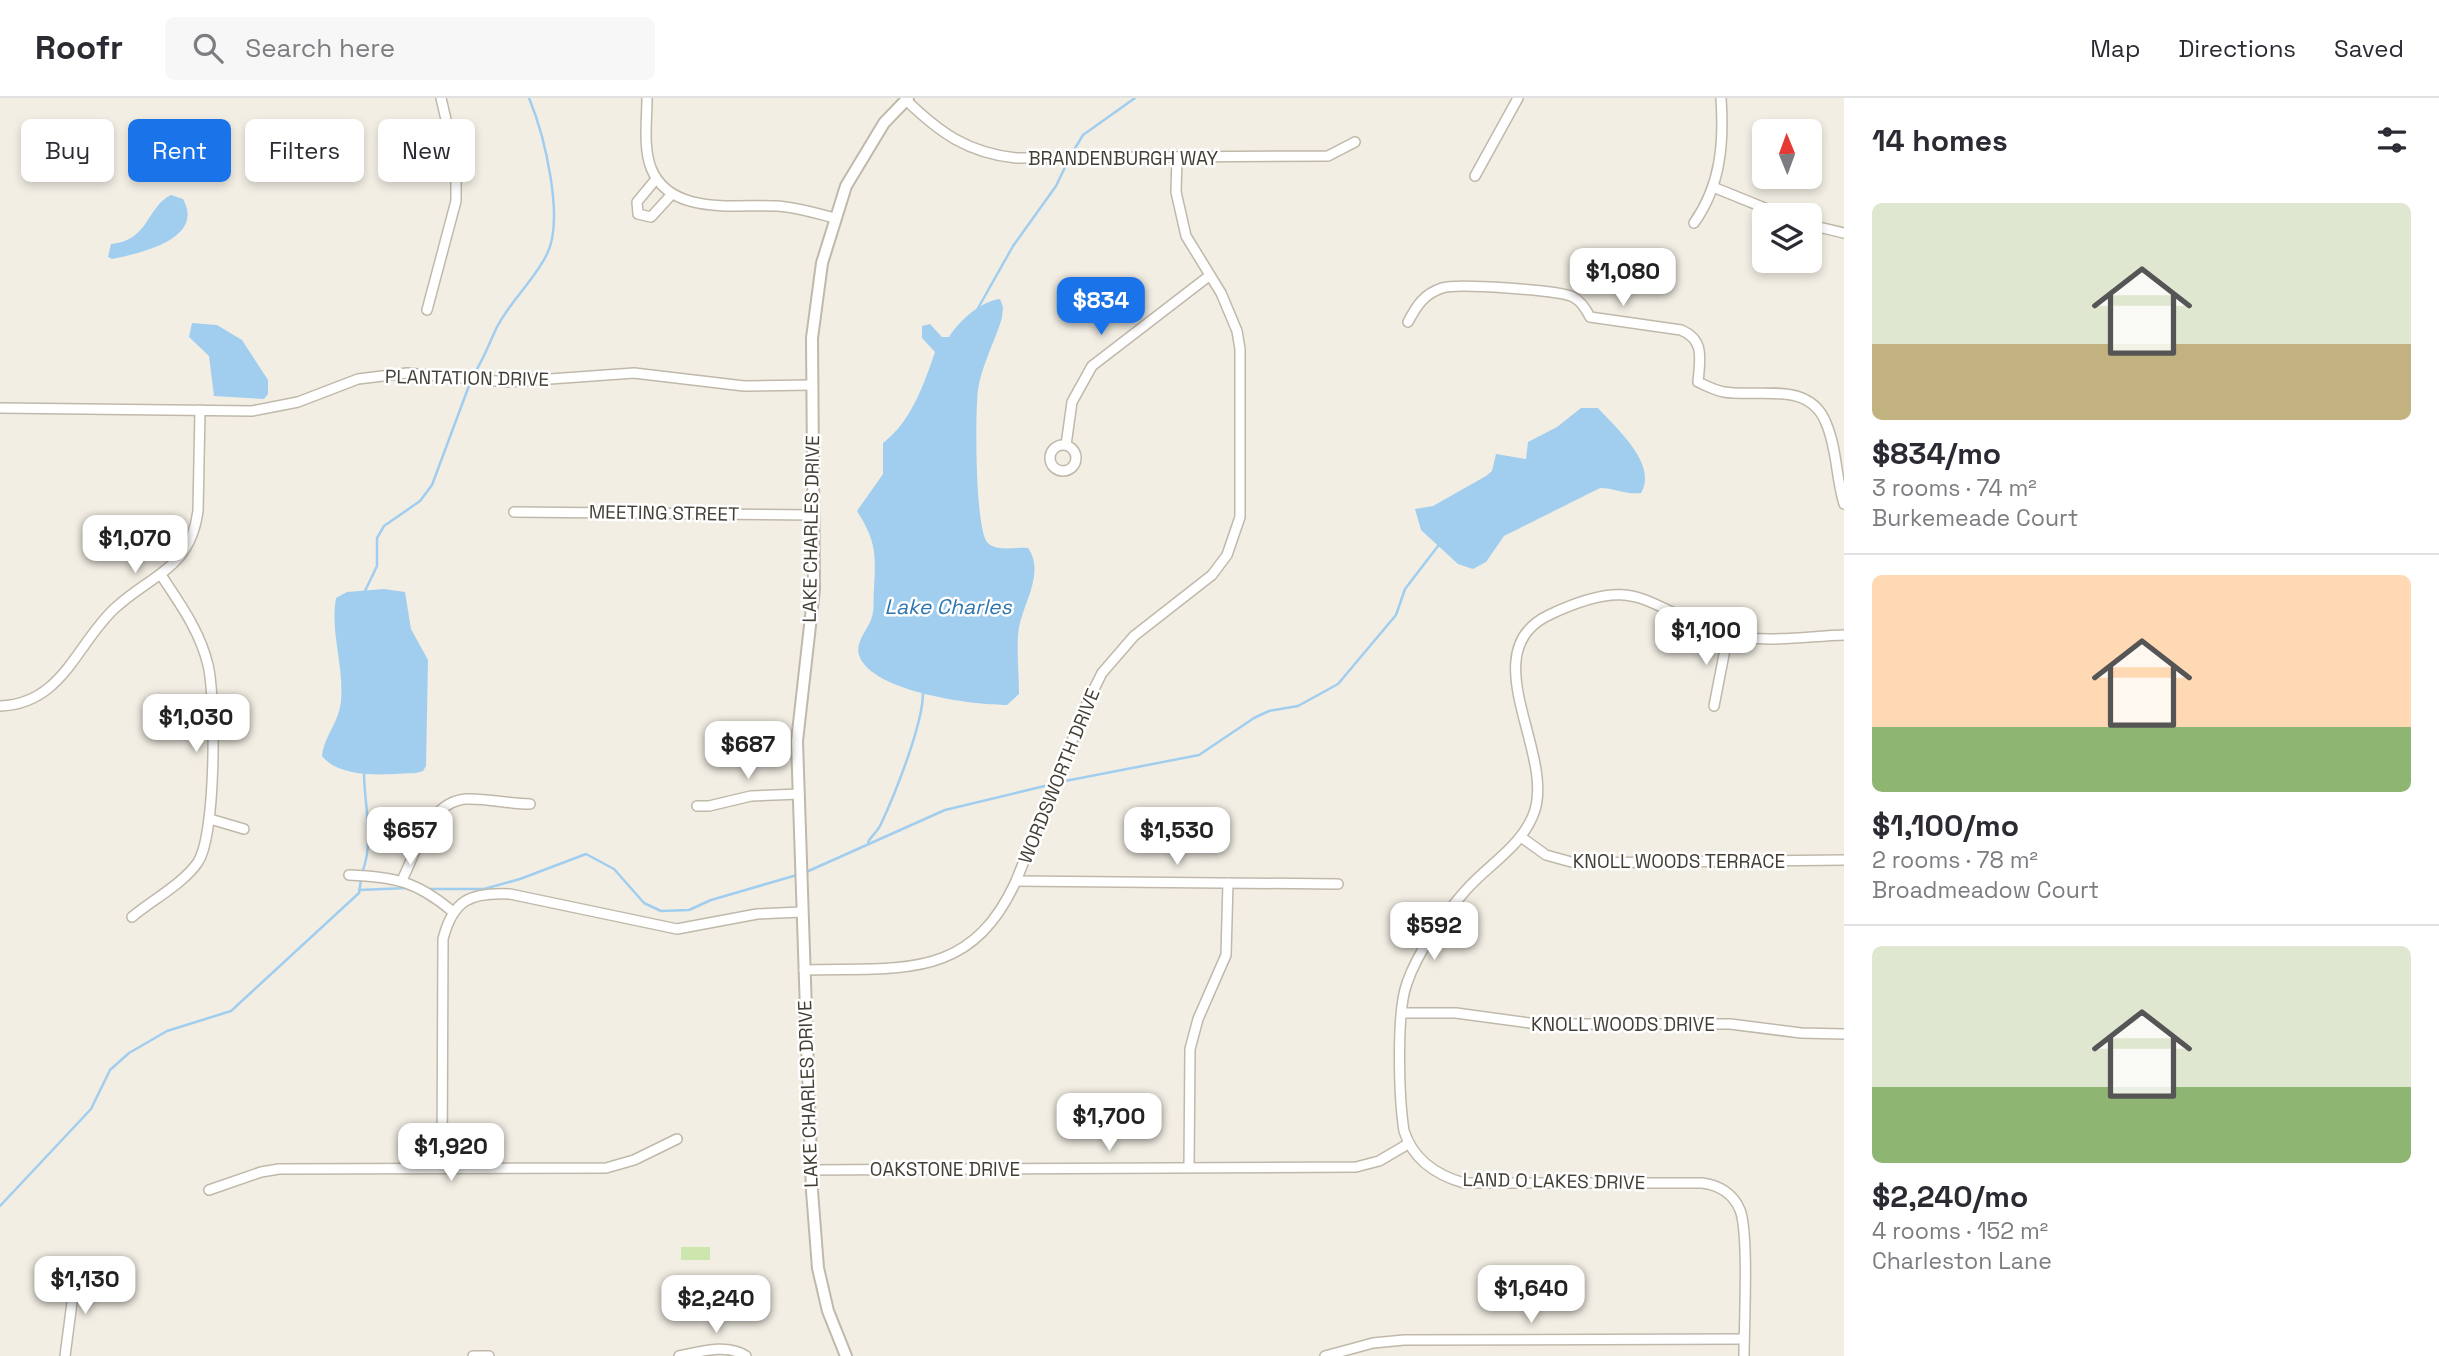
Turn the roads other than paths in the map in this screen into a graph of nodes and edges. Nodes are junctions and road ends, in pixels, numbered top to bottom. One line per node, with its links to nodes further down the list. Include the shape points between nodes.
1 (441, 98): 18 (street, via 454,148 456,201)
2 (647, 98): 9 (street, via 648,151)
3 (1518, 98): 8 (street)
4 (1721, 98): 10 (street, via 1721,158)
5 (907, 99): 7 (street, BRANDENBURGH WAY, via 948,137 990,155); 13 (street, LAKE CHARLES DRIVE, via 862,154)
6 (1355, 142): 7 (street, BRANDENBURGH WAY, via 1328,156)
7 (1177, 157): 17 (street, WORDSWORTH DRIVE, via 1181,222)
8 (1475, 176)
9 (656, 179): 11 (street); 11 (street, via 637,202 638,214 651,217)
10 (1713, 187): 12 (street); 14 (street)
11 (672, 194): 13 (street, via 694,203 780,206)
12 (1752, 203)
13 (835, 218): 20 (street, LAKE CHARLES DRIVE, via 815,300)
14 (1694, 223)
15 (1822, 228): 16 (street)
16 (1844, 233)
17 (1209, 276): 23 (street, via 1092,366 1072,402); 41 (street, WORDSWORTH DRIVE, via 1230,311 1240,349 1242,502 1237,533 1212,575 1135,636 1102,673)
18 (427, 310)
19 (1408, 322): 24 (street, via 1419,301 1455,285 1558,292 1582,304 1590,317 1681,330 1699,344 1698,382 1726,392 1785,393 1809,401 1826,421)
20 (812, 385): 22 (street, PLANTATION DRIVE, via 744,386 634,373 507,382 407,373 358,379 275,408); 26 (street, LAKE CHARLES DRIVE)
21 (0, 408): 22 (street, PLANTATION DRIVE)
22 (200, 410): 27 (street, via 196,527 183,555)
23 (1066, 445)
24 (1844, 504)
25 (514, 512): 26 (street, MEETING STREET)
26 (814, 515): 32 (street, LAKE CHARLES DRIVE, via 814,590 797,741)
27 (161, 575): 30 (street, via 112,610 68,672 50,689 25,702); 35 (street, via 192,621 208,665)
28 (1728, 634): 29 (street, via 1761,638); 31 (street); 37 (street, via 1648,599 1620,594 1589,599 1532,627 1520,644 1514,667 1538,786 1534,812)
29 (1844, 635)
30 (0, 706)
31 (1714, 706)
32 (799, 794): 34 (street, via 751,796); 45 (street, LAKE CHARLES DRIVE)
33 (530, 804): 40 (street, via 467,799 448,803 432,820)
34 (697, 806)
35 (210, 819): 36 (street); 46 (street, via 198,862)
36 (244, 829)
37 (1521, 836): 38 (street, KNOLL WOODS TERRACE, via 1546,855 1575,863); 48 (street, via 1455,903 1415,964 1406,984)
38 (1844, 860)
39 (349, 875): 40 (street)
40 (402, 880): 44 (street)
41 (1016, 881): 42 (street); 47 (street, WORDSWORTH DRIVE, via 989,927 945,958 908,967)
42 (1228, 883): 43 (street); 52 (street, via 1226,955 1190,1049)
43 (1338, 884)
44 (452, 911): 45 (street, via 492,893 677,929 757,914); 53 (street, via 443,939 441,974)
45 (802, 912): 47 (street, LAKE CHARLES DRIVE)
46 (132, 917)
47 (804, 970): 54 (street, LAKE CHARLES DRIVE)
48 (1402, 1013): 49 (street, KNOLL WOODS DRIVE, via 1456,1013 1537,1024 1730,1024 1801,1034); 51 (street, via 1402,1116)
49 (1844, 1034)
50 (677, 1139): 53 (street, via 606,1168)
51 (1408, 1144): 52 (street, OAKSTONE DRIVE, via 1379,1161 1356,1167); 57 (street, LAND O LAKES DRIVE, via 1433,1170 1464,1183 1702,1183 1722,1189 1735,1201 1742,1219)
52 (1189, 1167): 54 (street, OAKSTONE DRIVE)
53 (442, 1168): 55 (street, via 279,1169)
54 (811, 1170): 58 (street, LAKE CHARLES DRIVE, via 818,1268)
55 (209, 1190)
56 (76, 1272): 59 (street)
57 (1744, 1339): 64 (street, via 1408,1340 1373,1343); 65 (street, LAND O LAKES DRIVE)
58 (842, 1354)
59 (65, 1356)
60 (473, 1356): 61 (street)
61 (489, 1356)
62 (679, 1356): 63 (street, via 726,1350)
63 (746, 1356)
64 (1325, 1356)
65 (1744, 1356)

